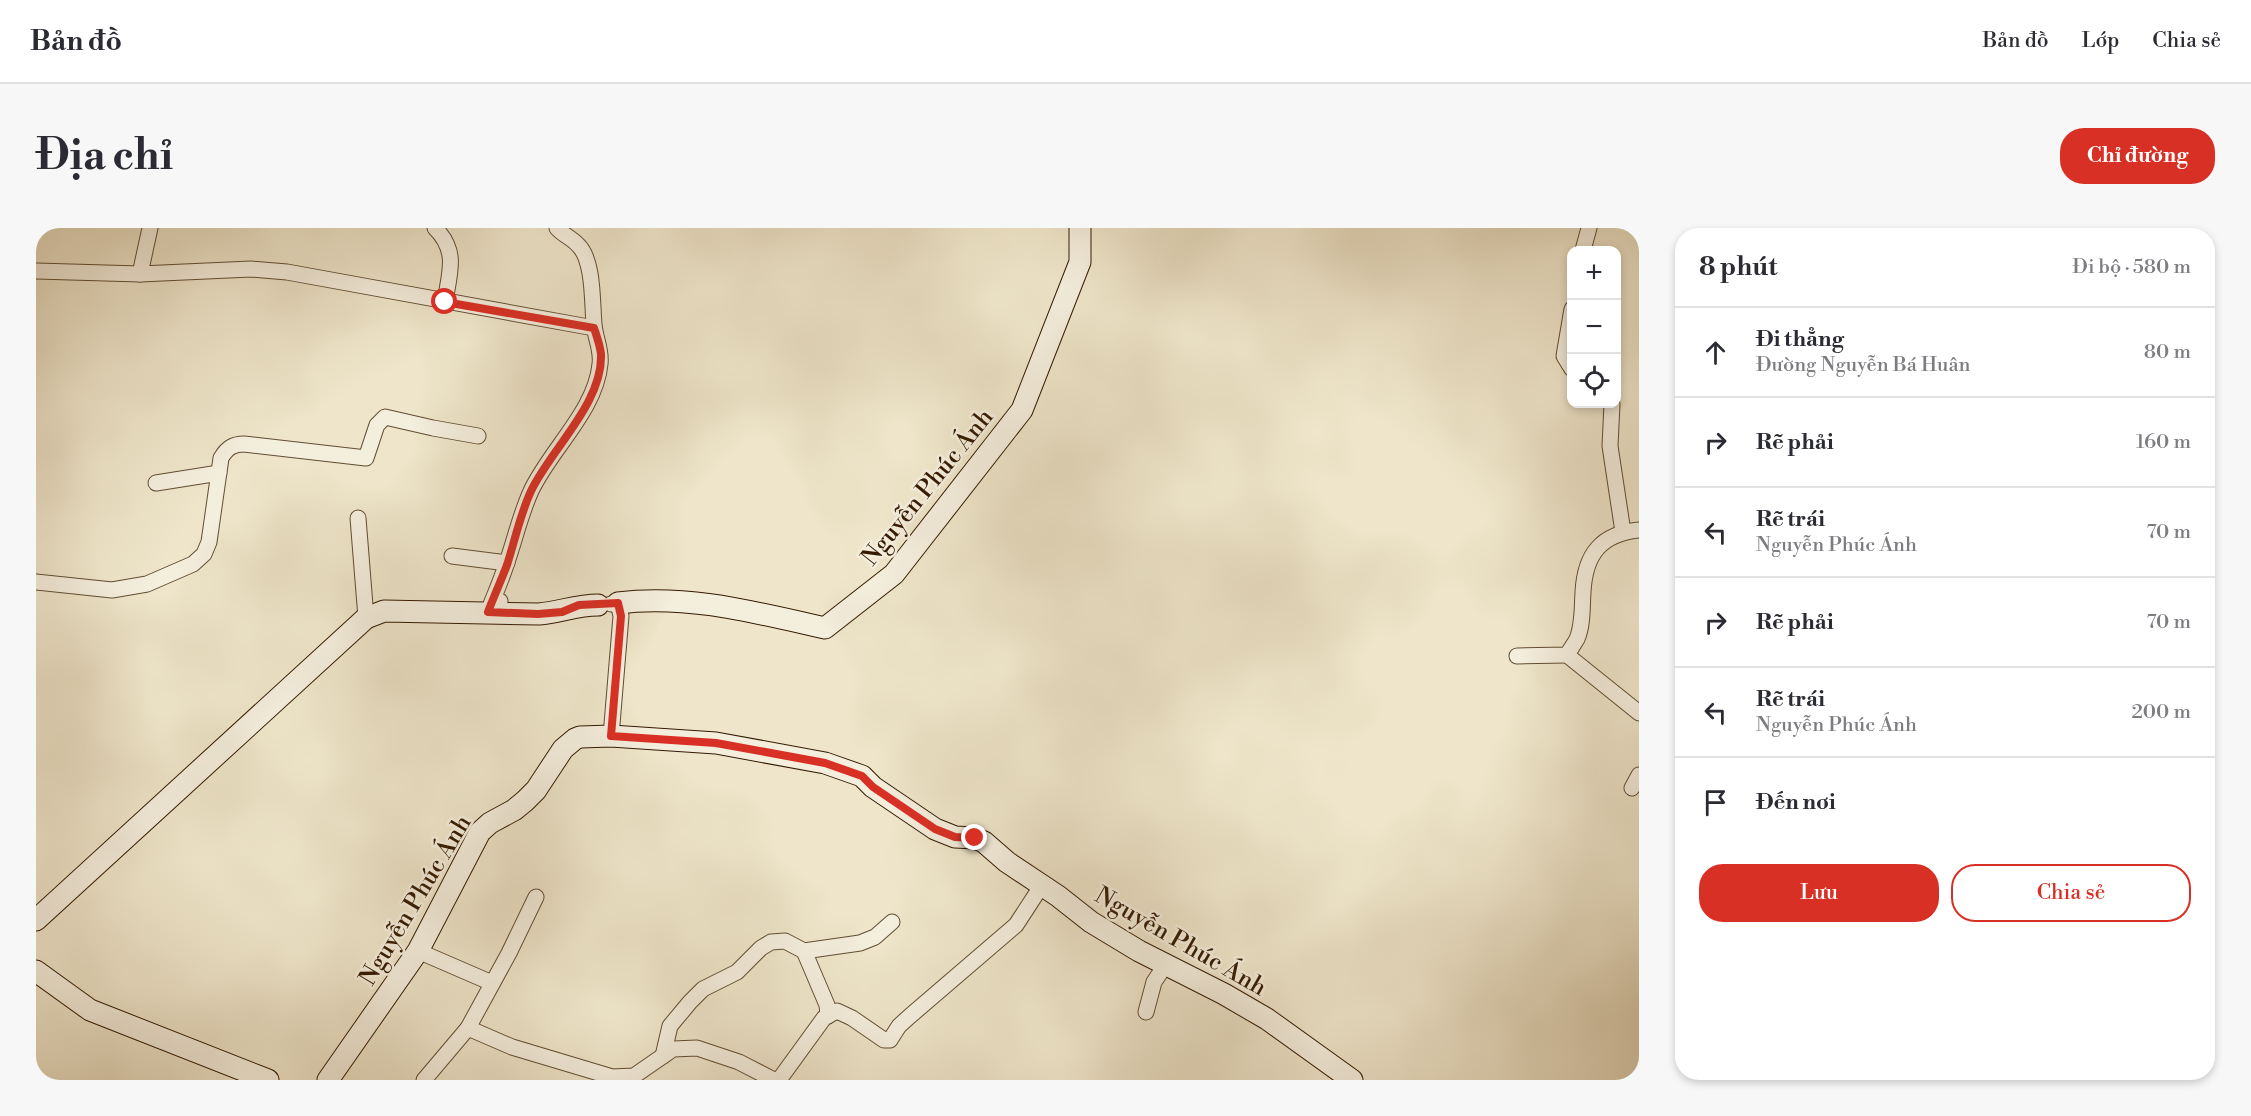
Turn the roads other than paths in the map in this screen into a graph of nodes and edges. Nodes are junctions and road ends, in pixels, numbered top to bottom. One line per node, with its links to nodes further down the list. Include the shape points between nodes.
1 (150, 228): 8 (street)
2 (435, 228): 9 (street, via 452,256)
3 (557, 228): 10 (street, via 578,245 588,261)
4 (1080, 228): 23 (street, Nguyễn Phúc Ánh, via 1080,262 1022,410 894,574 825,628 717,604 642,600)
5 (1589, 228): 6 (street)
6 (1584, 246)
7 (36, 271): 8 (street)
8 (140, 274): 9 (street, via 251,269 287,272)
9 (445, 302): 10 (street)
10 (594, 328): 21 (street, via 601,354 594,387 537,479 519,520)
11 (1567, 338): 12 (street)
12 (1567, 361)
13 (1612, 408): 19 (street, via 1610,446)
14 (478, 436): 15 (street, via 386,417 377,425 366,458 238,444 225,452)
15 (219, 473): 16 (street); 22 (street, via 209,542 204,554 193,564 147,584 118,590)
16 (156, 483)
17 (358, 518): 25 (street)
18 (1639, 530): 19 (street)
19 (1623, 532): 26 (street, via 1603,541 1590,561 1577,638)
20 (452, 556): 21 (street)
21 (507, 563): 24 (street)
22 (36, 582)
23 (608, 604): 24 (street, Nguyễn Phúc Ánh, via 579,605 562,612 538,614); 29 (street, via 621,616)
24 (488, 612): 25 (street, Nguyễn Phúc Ánh, via 384,611)
25 (366, 618): 32 (street, Nguyễn Phúc Ánh)
26 (1567, 655): 27 (street); 28 (street)
27 (1517, 656)
28 (1639, 713)
29 (611, 736): 30 (street, Nguyễn Phúc Ánh, via 716,743 845,769 862,776 935,829 984,842); 34 (street, Nguyễn Phúc Ánh, via 574,739 525,801 485,826)
30 (1042, 885): 36 (street, Nguyễn Phúc Ánh, via 1091,922); 40 (street, via 1016,925 899,1026 890,1040 837,1011)
31 (536, 897): 38 (street)
32 (36, 920)
33 (892, 922): 35 (street, via 875,937 860,943)
34 (418, 951): 38 (street); 45 (street, Nguyễn Phúc Ánh)
35 (804, 951): 40 (street); 42 (street, via 785,941 771,942 736,972 703,989 670,1026)
36 (1166, 964): 39 (street, via 1154,982); 49 (street, Nguyễn Phúc Ánh, via 1268,1019)
37 (36, 971): 44 (street, via 90,1010)
38 (492, 983): 41 (street)
39 (1146, 1012)
40 (828, 1016): 48 (street)
41 (468, 1028): 43 (street, via 512,1047); 46 (street)
42 (663, 1056): 43 (street, via 633,1076); 47 (street, via 673,1049 697,1048 739,1062)
43 (613, 1079)
44 (268, 1080)
45 (328, 1080)
46 (424, 1080)
47 (774, 1080)
48 (779, 1080)
49 (1352, 1080)

